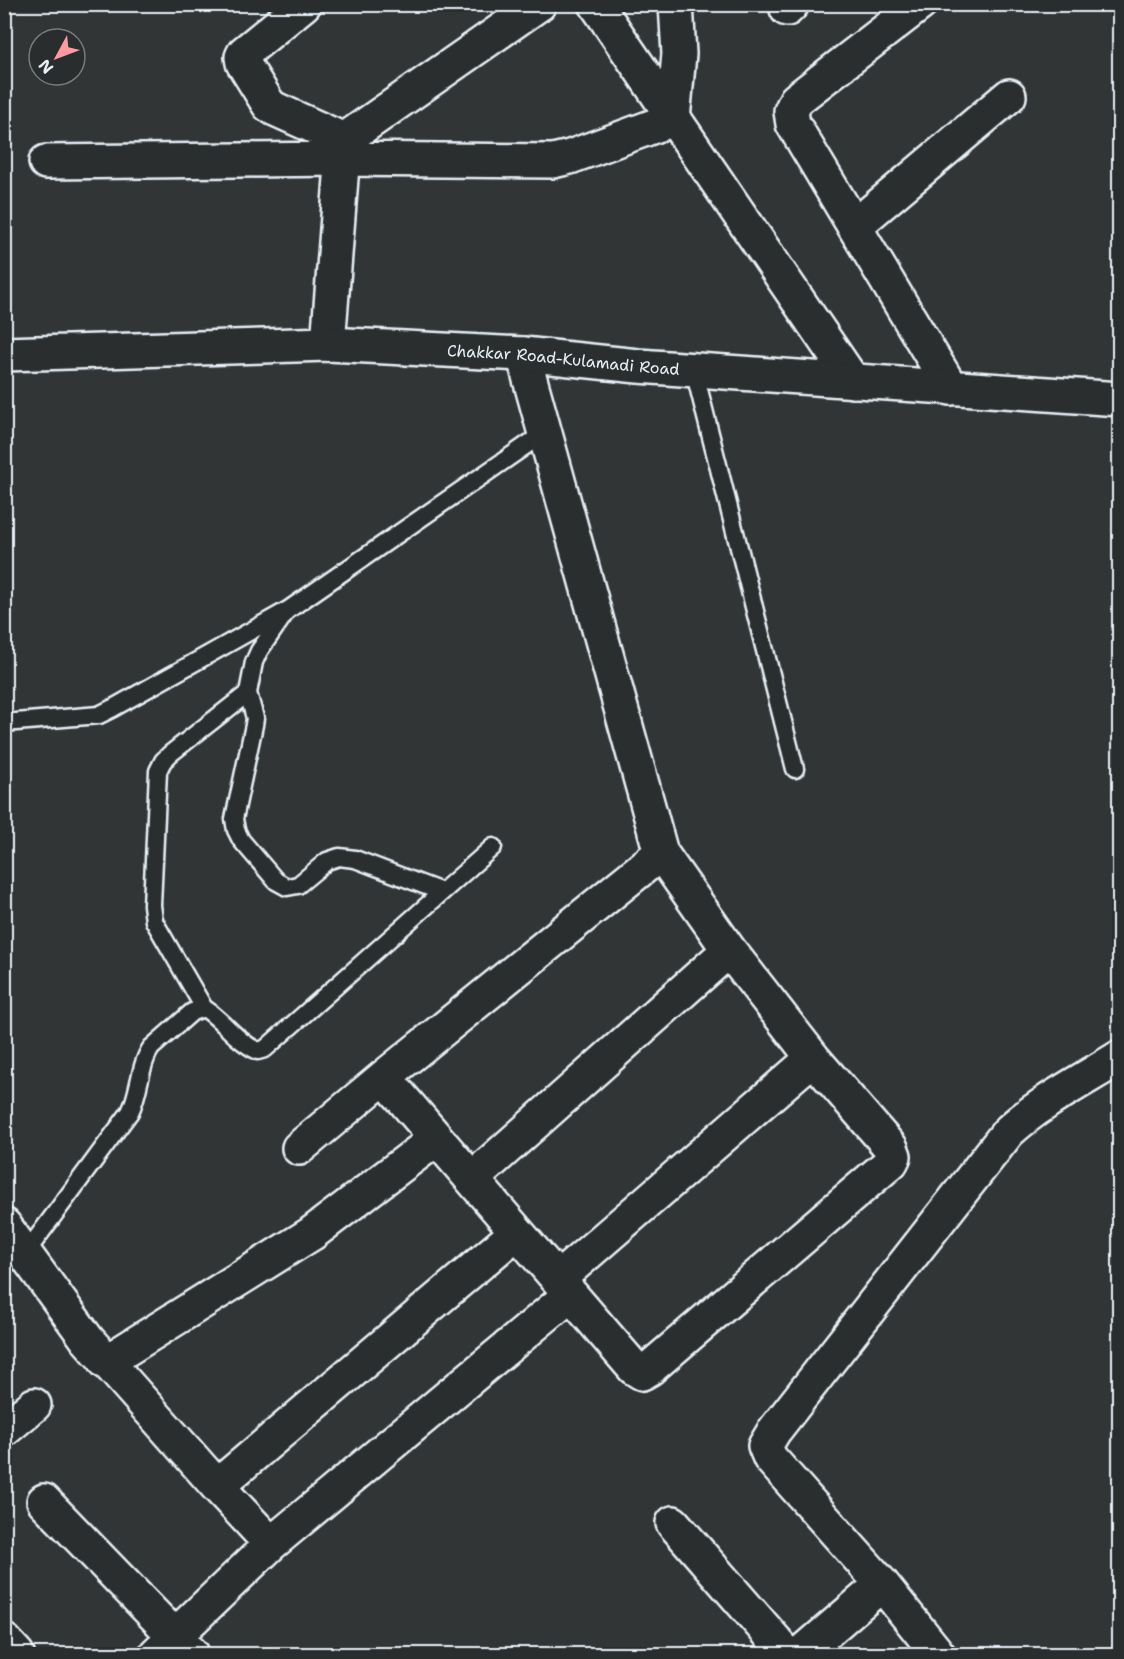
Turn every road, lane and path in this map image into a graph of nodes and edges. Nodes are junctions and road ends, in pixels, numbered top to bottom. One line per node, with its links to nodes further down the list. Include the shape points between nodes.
1 (304, 4): 8 (street, via 244,53 243,63 269,105)
2 (539, 4): 8 (street)
3 (596, 4): 7 (street)
4 (676, 4): 7 (street, via 679,54)
5 (920, 4): 10 (street, via 796,100 791,111 793,124)
6 (1009, 96): 10 (street)
7 (674, 119): 8 (street, via 553,161); 15 (street)
8 (343, 150): 9 (street); 11 (street)
9 (46, 162)
10 (855, 226): 16 (street)
11 (328, 344): 12 (street, Chakkar Road-Kulamadi Road); 13 (street, Chakkar Road-Kulamadi Road)
12 (4, 354)
13 (523, 354): 14 (street, Chakkar Road-Kulamadi Road); 18 (street)
14 (694, 370): 15 (street, Chakkar Road-Kulamadi Road); 22 (lane)
15 (853, 381): 16 (street, Chakkar Road-Kulamadi Road)
16 (951, 388): 17 (street, Chakkar Road-Kulamadi Road)
17 (1119, 399)
18 (544, 433): 19 (lane); 24 (street)
19 (288, 610): 20 (lane, via 256,656); 21 (lane, via 99,715)
20 (248, 693): 25 (lane, via 255,718 234,819 241,840 276,881 287,887 298,885 327,861 339,857 356,859); 27 (lane, via 162,761 158,771 154,921)
21 (4, 723)
22 (795, 769)
23 (493, 847): 25 (lane)
24 (661, 853): 26 (street); 30 (street)
25 (442, 892): 27 (lane, via 265,1049 249,1047)
26 (729, 950): 29 (street); 33 (street)
27 (204, 1008): 36 (lane, via 192,1012 151,1048 130,1112)
28 (1119, 1057): 45 (street, via 1037,1108 1008,1132 765,1446 770,1458)
29 (813, 1058): 37 (street); 37 (street, via 891,1148 891,1162 642,1373)
30 (384, 1077): 31 (street); 32 (street)
31 (436, 1139): 33 (street); 38 (street, via 311,1234)
32 (300, 1148)
33 (472, 1179): 35 (street)
34 (4, 1225): 36 (street)
35 (517, 1232): 37 (street); 41 (street)
36 (25, 1254): 38 (street)
37 (564, 1287): 44 (street)
38 (106, 1362): 41 (street)
39 (34, 1405): 40 (street)
40 (4, 1430)
41 (217, 1486): 44 (street)
42 (44, 1501): 47 (street)
43 (673, 1523): 49 (street)
44 (271, 1544): 47 (street)
45 (882, 1584): 50 (street); 51 (street)
46 (4, 1640): 48 (street)
47 (174, 1648)
48 (17, 1654)
49 (787, 1654)
50 (801, 1654)
51 (938, 1654)

